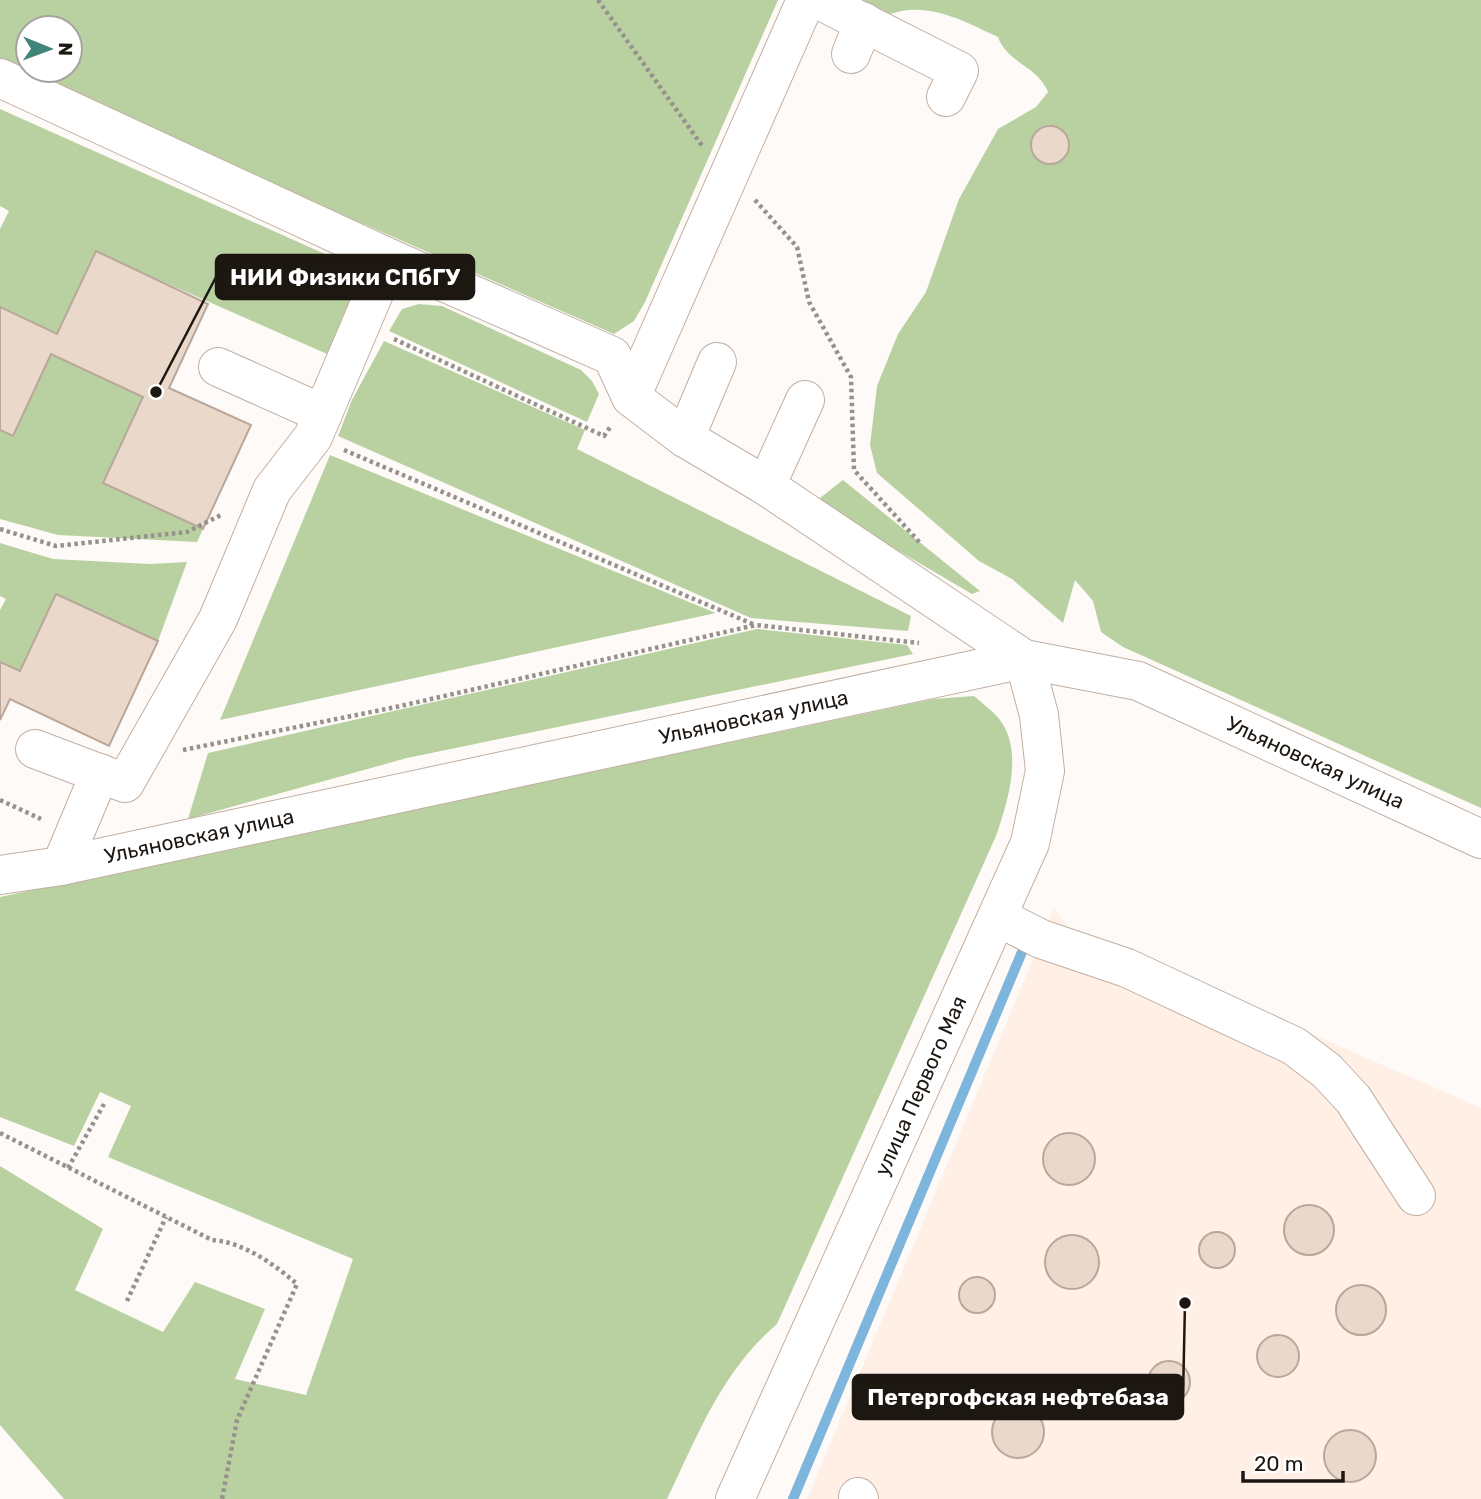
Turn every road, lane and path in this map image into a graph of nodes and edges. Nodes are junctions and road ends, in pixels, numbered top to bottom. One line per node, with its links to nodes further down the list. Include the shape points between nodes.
1 (598, 0): 6 (path)
2 (806, 0): 6 (street)
3 (819, 0): 5 (street, via 858,38 959,71)
4 (0, 78): 7 (street)
5 (946, 97)
6 (727, 177): 11 (street); 18 (path, via 759,204 797,247 809,302 851,377 854,470)
7 (389, 258): 8 (street); 11 (street, via 612,356)
8 (361, 324): 11 (path, via 604,436); 13 (street)
9 (717, 362): 14 (street)
10 (218, 367): 13 (street)
11 (631, 397): 14 (street)
12 (806, 400): 15 (street)
13 (318, 426): 19 (path); 23 (street, via 272,490 218,619)
14 (685, 438): 15 (street)
15 (766, 486): 21 (street)
16 (223, 514): 17 (path, via 187,532 56,546)
17 (0, 529)
18 (926, 550)
19 (756, 625): 20 (path); 23 (path, via 396,707)
20 (923, 643)
21 (1024, 659): 26 (street, Ульяновская улица, via 1138,681); 27 (street, Ульяновская улица); 29 (street, улица Первого Мая, via 1045,771 1030,843)
22 (35, 748): 24 (street)
23 (136, 760): 24 (street, via 125,783)
24 (100, 773): 27 (street)
25 (0, 800): 27 (path)
26 (1481, 839)
27 (68, 850): 28 (street, Ульяновская улица)
28 (0, 875)
29 (998, 917): 33 (street, via 1041,939 1127,968 1294,1046 1353,1099); 37 (street, улица Первого Мая)
30 (104, 1104): 32 (path)
31 (0, 1133): 32 (path)
32 (68, 1168): 34 (path)
33 (1416, 1196)
34 (166, 1217): 35 (path); 36 (path, via 212,1240 229,1241 298,1284 237,1420)
35 (127, 1301)
36 (222, 1499)
37 (735, 1499)

